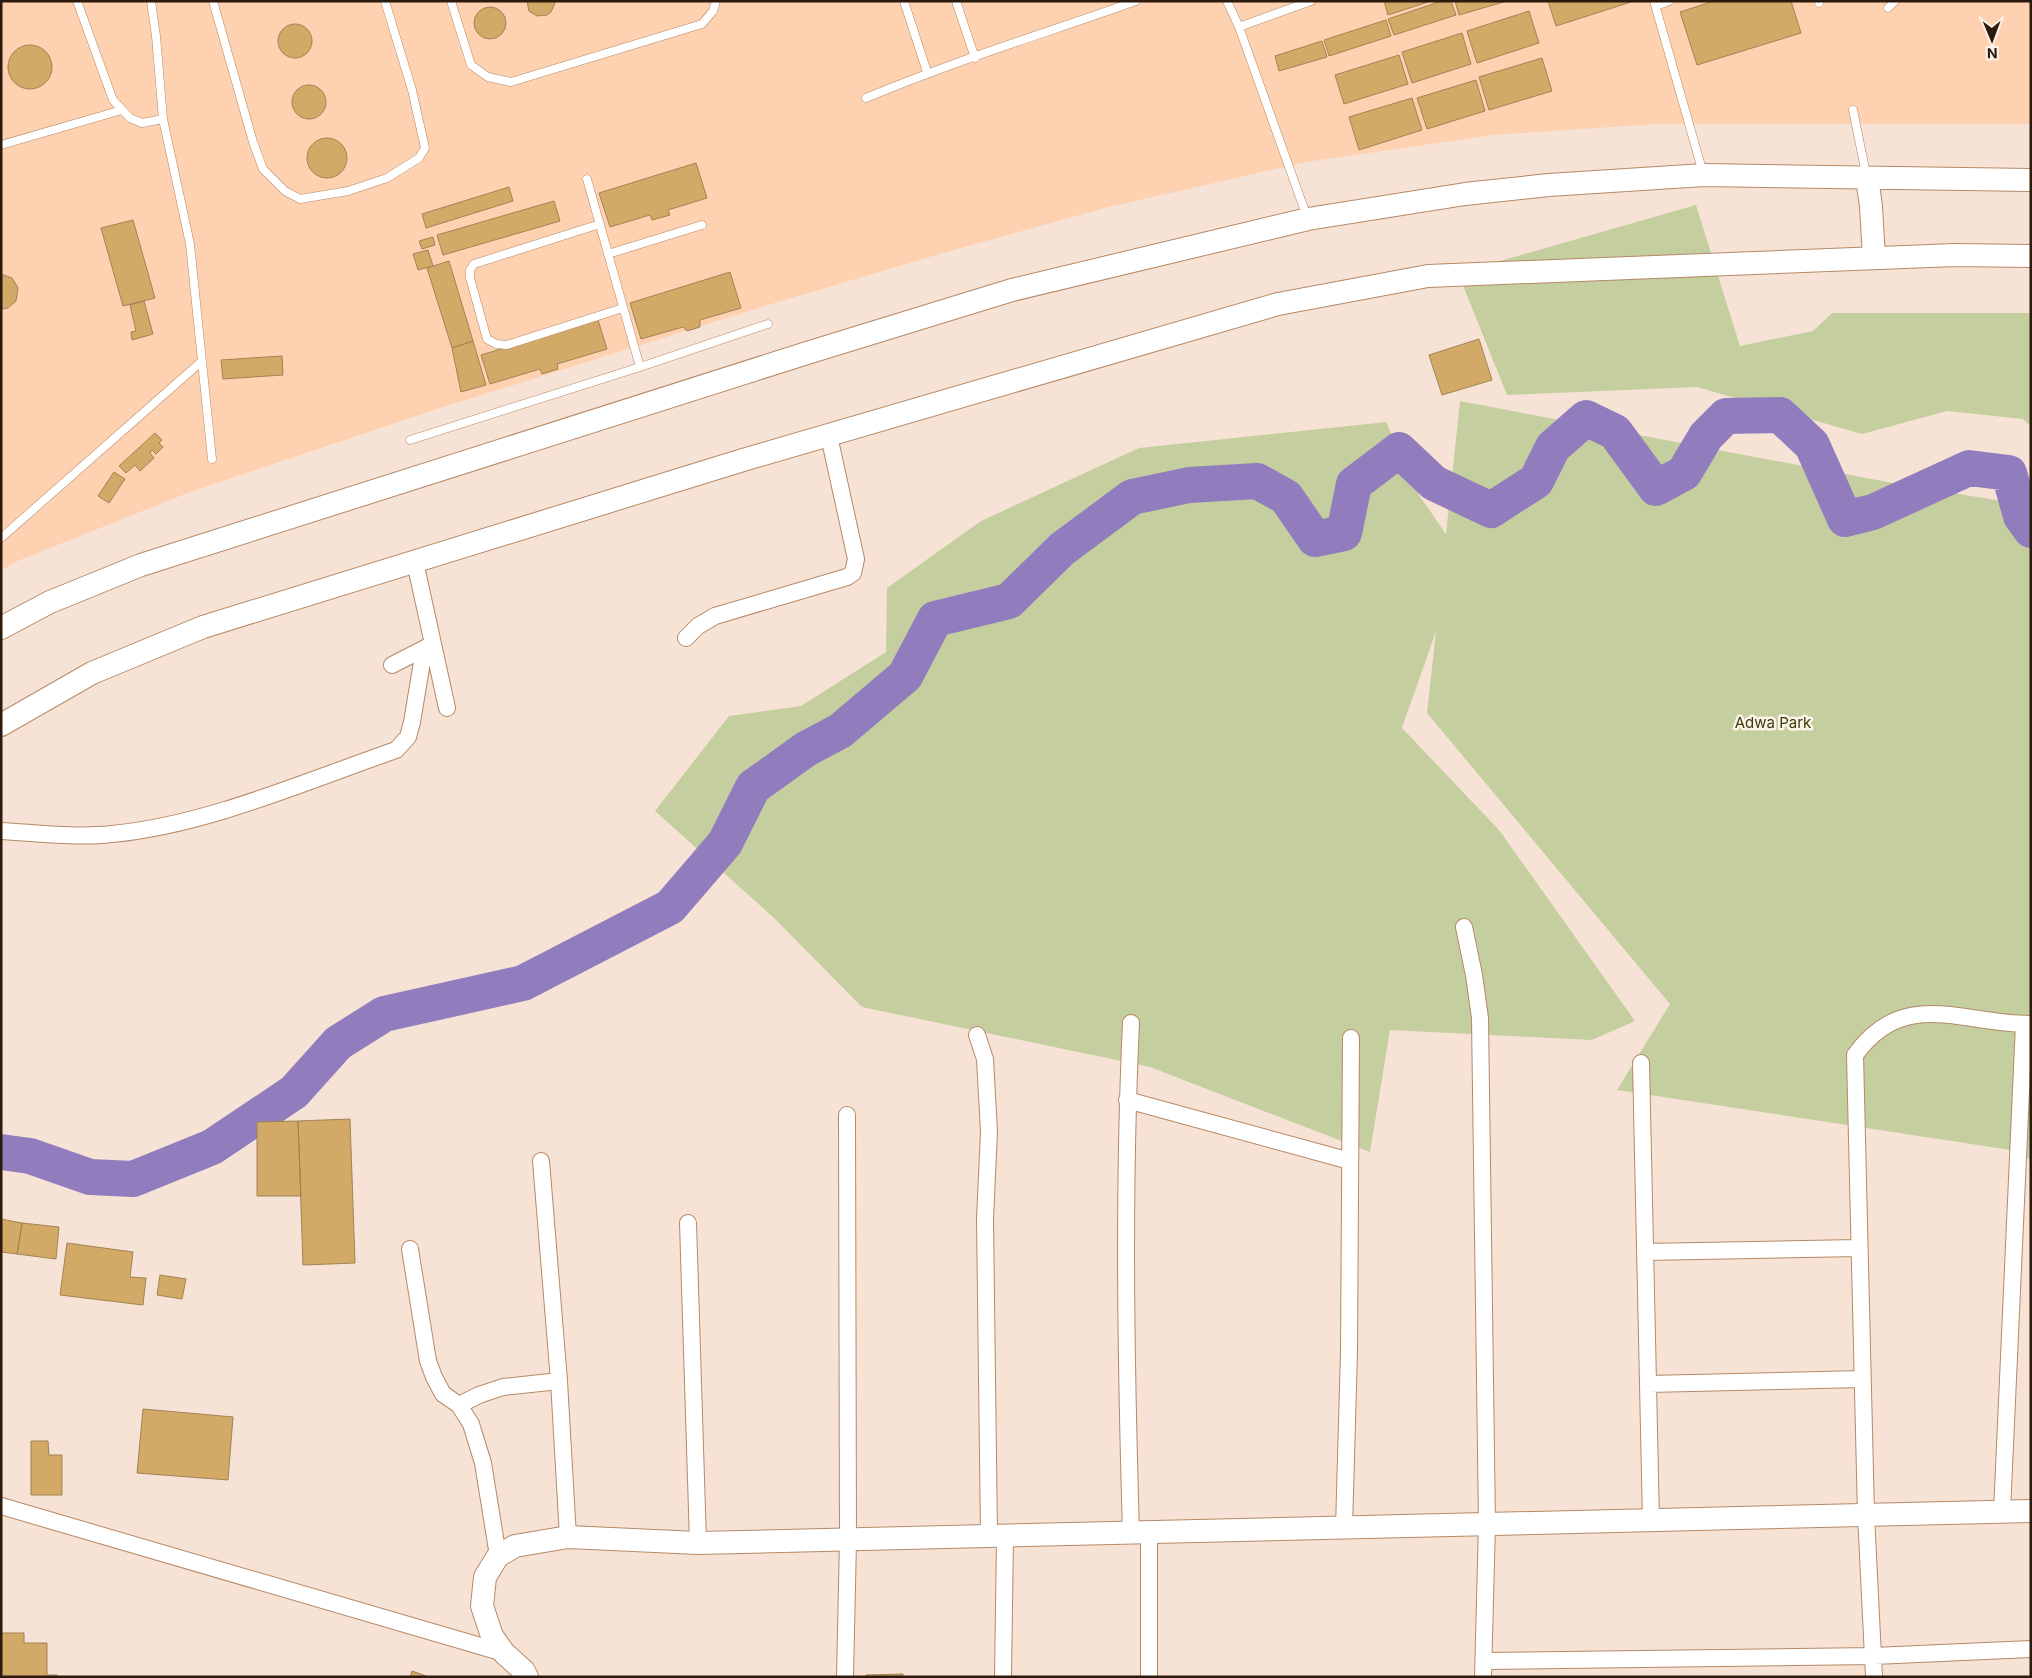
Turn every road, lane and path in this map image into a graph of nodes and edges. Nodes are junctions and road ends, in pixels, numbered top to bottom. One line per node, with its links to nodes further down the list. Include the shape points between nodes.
1 (77, 1): 20 (lane, via 113,100)
2 (151, 1): 22 (lane)
3 (213, 1): 4 (lane, via 263,169 285,191 300,199 348,191 387,178 419,158 425,148)
4 (386, 1)
5 (451, 1): 6 (lane, via 471,65 488,77 511,82 702,24 713,11)
6 (716, 1)
7 (904, 1): 18 (lane)
8 (956, 1): 17 (lane)
9 (1136, 1): 17 (lane)
10 (1227, 1): 16 (lane)
11 (1311, 1): 16 (lane)
12 (1669, 1): 14 (lane)
13 (1895, 1): 15 (lane)
14 (1655, 4): 24 (lane)
15 (1888, 8)
16 (1239, 27): 28 (lane)
17 (975, 58): 18 (lane)
18 (927, 72): 19 (lane)
19 (866, 98)
20 (122, 110): 22 (lane, via 142,124); 23 (lane)
21 (1853, 110): 25 (lane)
22 (163, 119): 36 (lane, via 190,244)
23 (1, 144)
24 (1704, 175): 25 (main road); 28 (main road, via 1465,194)
25 (1867, 178): 27 (main road); 33 (main road)
26 (588, 179): 29 (lane)
27 (2031, 180)
28 (1308, 219): 43 (main road, via 1012,290 808,353 141,565 50,602)
29 (600, 224): 31 (lane); 34 (lane, via 474,264 470,278 487,339 496,344 507,345)
30 (702, 226): 31 (lane)
31 (608, 254): 34 (lane)
32 (2031, 256): 33 (main road)
33 (1874, 258): 38 (main road, via 1428,276 1278,304)
34 (623, 308): 37 (lane)
35 (768, 324): 37 (lane)
36 (202, 361): 40 (lane); 41 (lane)
37 (640, 367): 39 (lane)
38 (829, 436): 42 (main road); 44 (street, via 856,559 853,573 714,616)
39 (410, 440)
40 (212, 459)
41 (1, 538)
42 (415, 562): 45 (street); 48 (main road, via 203,627 92,673)
43 (1, 628)
44 (686, 638)
45 (428, 647): 46 (street); 47 (street); 49 (street, via 408,737 396,750 184,822 111,834)
46 (392, 665)
47 (447, 708)
48 (1, 725)
49 (1, 831)
50 (1464, 927): 73 (street, via 1480,1018)
51 (1131, 1023): 56 (street)
52 (2027, 1024): 61 (street, via 1931,1014 1902,1018 1876,1030 1864,1042 1855,1055); 70 (street)
53 (977, 1035): 76 (street, via 985,1059 989,1132 985,1229)
54 (1351, 1038): 59 (street)
55 (1641, 1063): 63 (street)
56 (1127, 1100): 59 (street); 75 (street, via 1126,1346)
57 (847, 1115): 78 (street)
58 (540, 1161): 65 (street)
59 (1350, 1161): 74 (street)
60 (688, 1223): 79 (street)
61 (1858, 1248): 63 (street); 64 (street)
62 (410, 1249): 67 (street, via 428,1361 443,1394)
63 (1645, 1252): 66 (street)
64 (1862, 1379): 66 (street); 71 (street)
65 (559, 1381): 67 (street, via 503,1387); 77 (street)
66 (1648, 1384): 72 (street)
67 (459, 1405): 80 (street, via 471,1424 484,1463)
68 (1, 1506): 82 (street)
69 (2031, 1511): 70 (main road)
70 (2002, 1512): 71 (main road)
71 (1866, 1515): 72 (main road); 83 (street)
72 (1651, 1520): 73 (main road)
73 (1487, 1524): 74 (main road); 84 (street)
74 (1344, 1528): 75 (main road)
75 (1140, 1533): 76 (main road); 88 (street)
76 (997, 1536): 78 (main road); 87 (street)
77 (568, 1537): 79 (main road); 80 (main road, via 515,1546)
78 (848, 1540): 79 (main road); 86 (street)
79 (698, 1544)
80 (498, 1556): 82 (main road, via 485,1577 482,1606 492,1636)
81 (2031, 1649): 83 (street)
82 (504, 1653): 85 (main road)
83 (1874, 1656): 84 (street); 89 (street)
84 (1483, 1669)
85 (527, 1677)
86 (845, 1677)
87 (1003, 1677)
88 (1149, 1677)
89 (1874, 1677)

